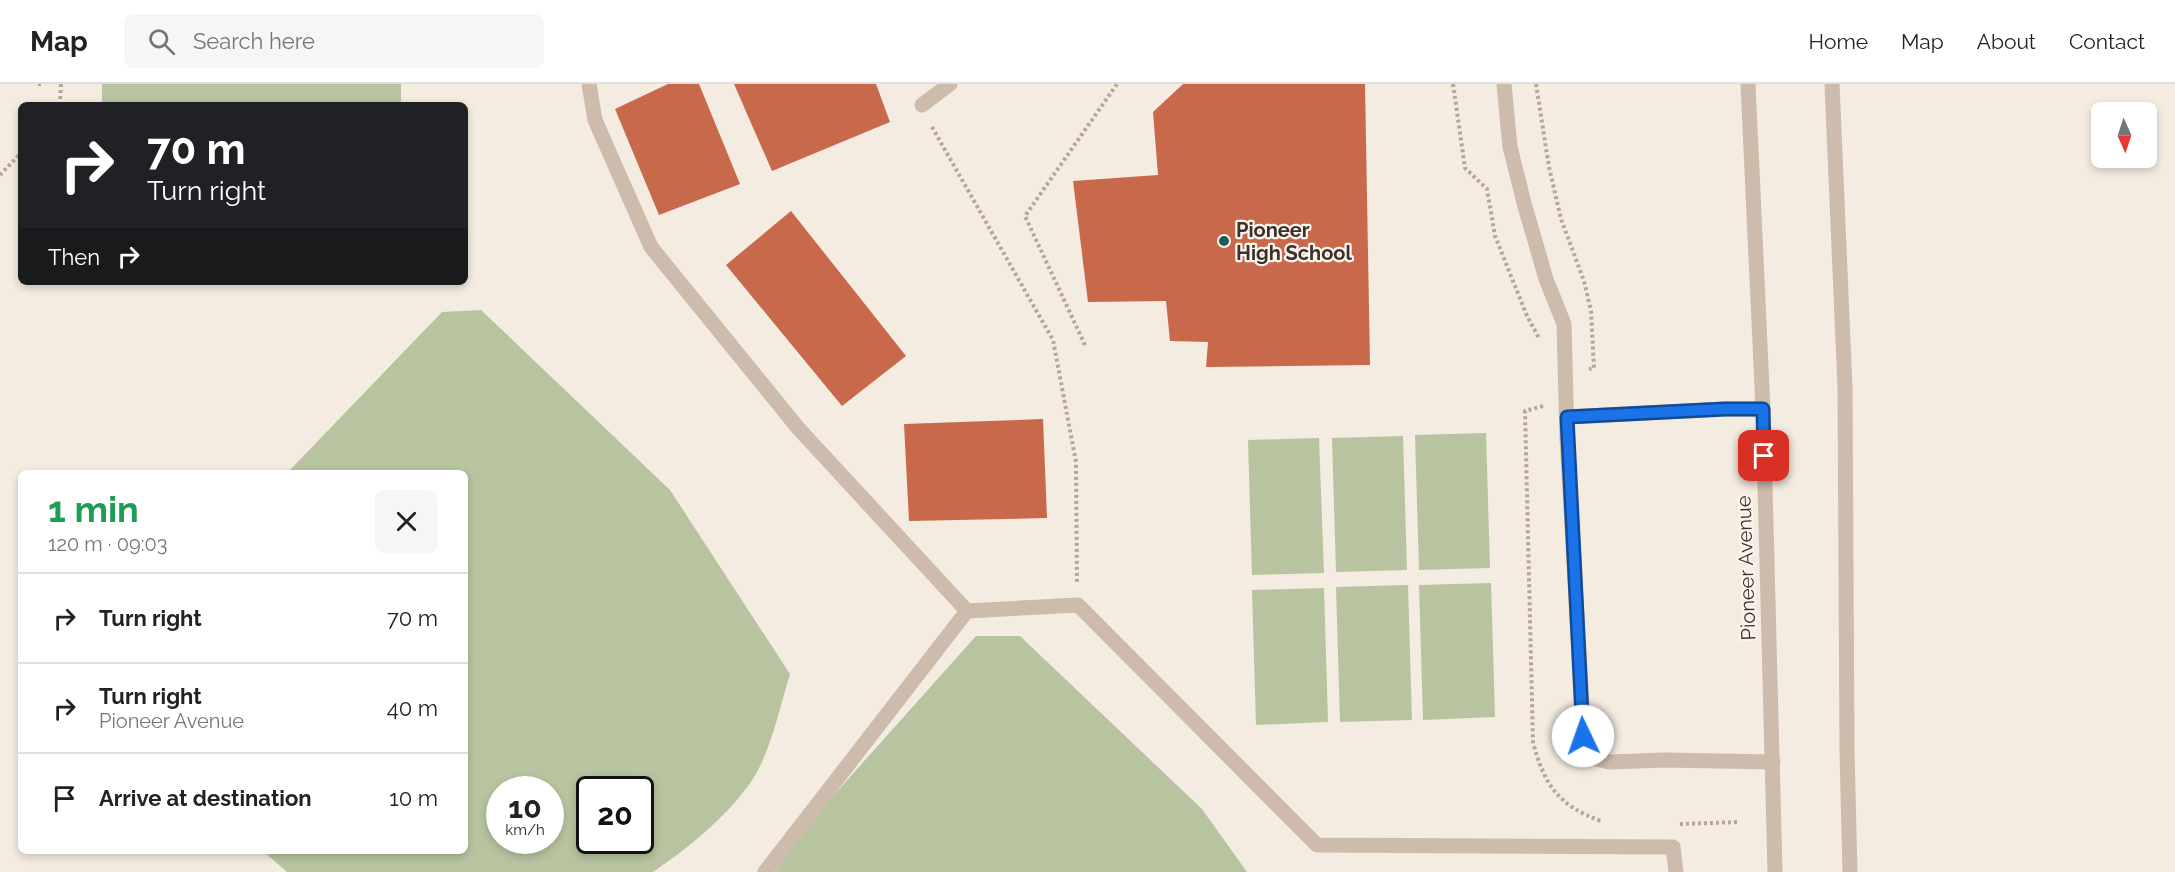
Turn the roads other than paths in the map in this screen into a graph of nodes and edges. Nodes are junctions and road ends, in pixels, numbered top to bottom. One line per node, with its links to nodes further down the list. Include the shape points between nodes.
1 (589, 84): 9 (street, via 595,120 651,247 798,428)
2 (950, 84): 6 (street)
3 (1504, 84): 8 (street, via 1510,147 1546,279 1564,324)
4 (1748, 84): 7 (street, Pioneer Avenue)
5 (1832, 84): 14 (street, via 1845,387)
6 (922, 105)
7 (1763, 409): 8 (street); 10 (street, Pioneer Avenue)
8 (1567, 417): 10 (street, via 1586,747 1597,759 1609,762)
9 (967, 611): 11 (street); 12 (street, via 1078,605 1317,845 1673,847)
10 (1773, 762): 13 (street, Pioneer Avenue)
11 (765, 872)
12 (1676, 872)
13 (1775, 872)
14 (1850, 872)

